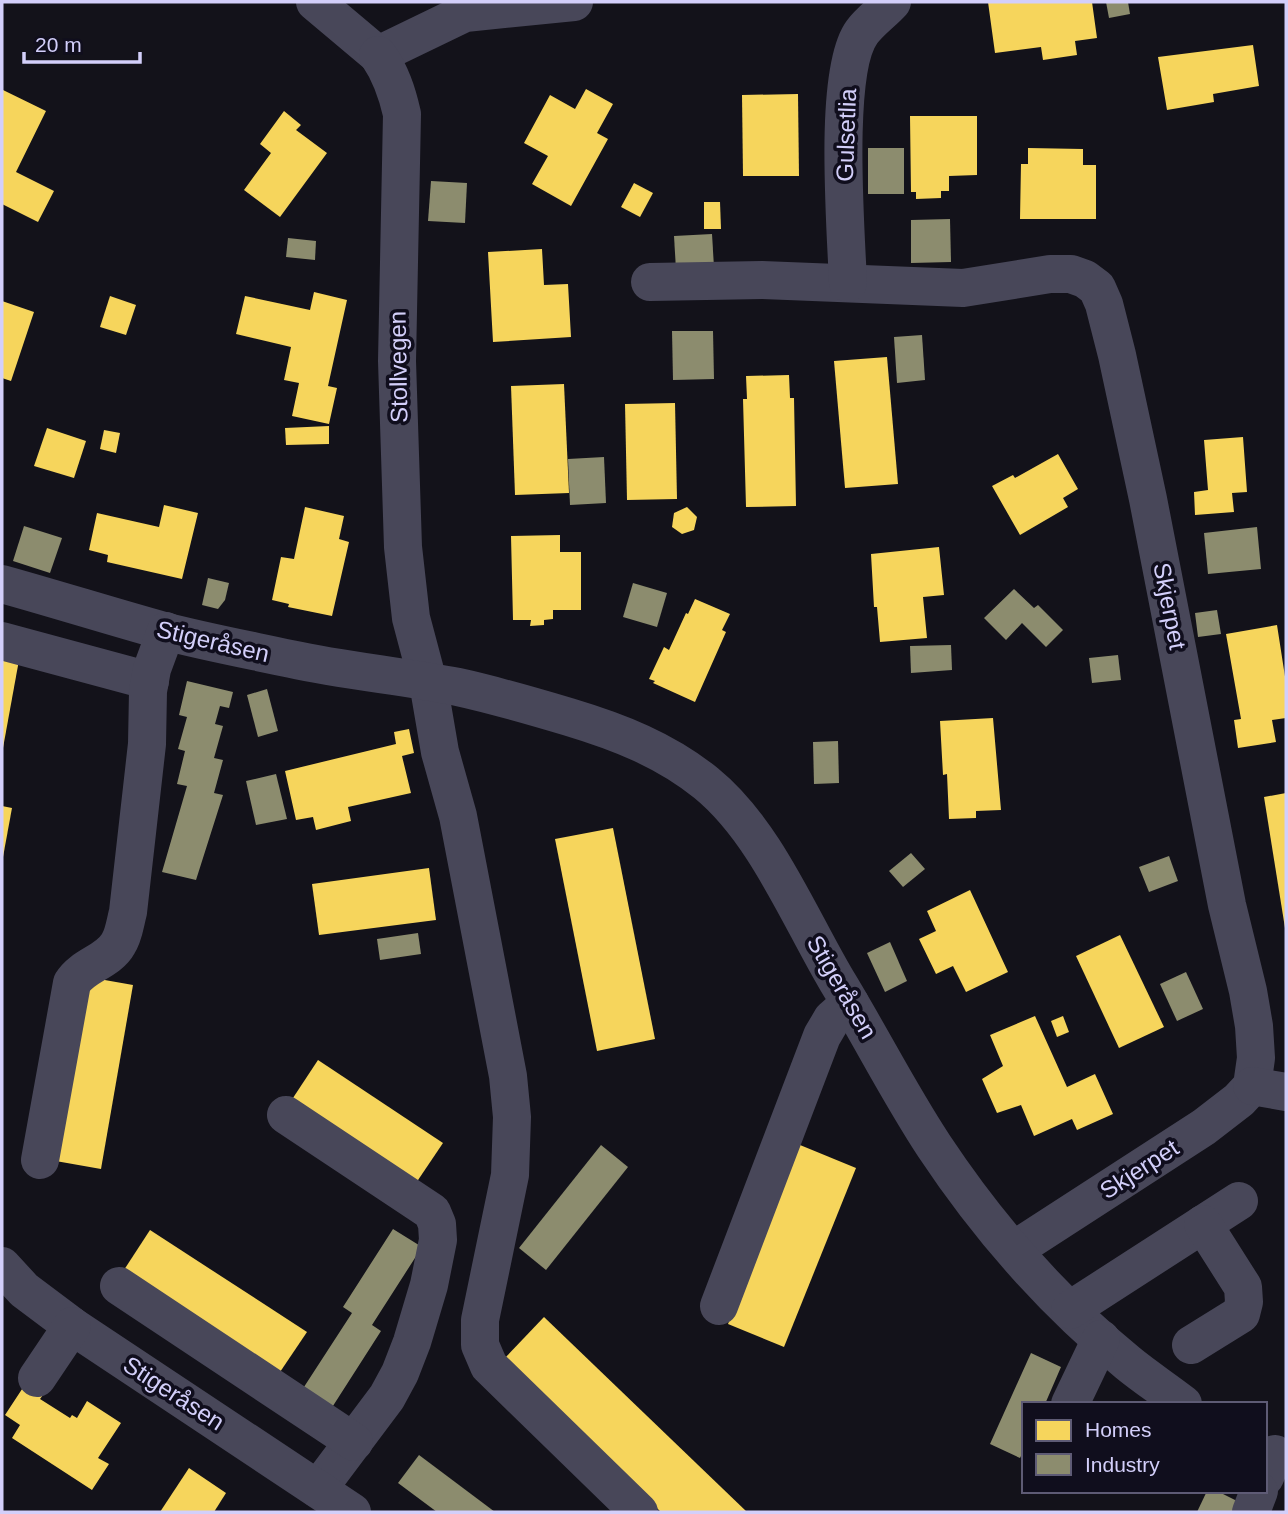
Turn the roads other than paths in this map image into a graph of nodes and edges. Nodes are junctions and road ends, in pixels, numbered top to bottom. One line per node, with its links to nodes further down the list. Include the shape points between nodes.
1 (315, 2): 4 (street)
2 (574, 2): 4 (street, via 465,13)
3 (892, 2): 6 (street, Gulsetlia, via 861,34 850,63 844,186)
4 (378, 55): 11 (street, Stollvegen, via 397,91 402,114 397,361 403,547 411,618)
5 (650, 282): 6 (street, Skjerpet)
6 (848, 283): 13 (street, Skjerpet, via 963,288 1071,274 1097,288 1120,368 1227,905)
7 (2, 584): 8 (street, Stigeråsen)
8 (166, 631): 10 (street); 11 (street, Stigeråsen)
9 (2, 640): 10 (street)
10 (150, 681): 16 (street, via 148,744 123,936 117,947 78,973 72,983)
11 (428, 682): 12 (street, Stigeråsen, via 519,702 646,744 709,786 733,811 782,881); 34 (street, via 484,947 512,1117 510,1175 480,1320 480,1345 489,1366)
12 (850, 1003): 19 (street, Stigeråsen, via 931,1142); 22 (street, via 822,1036)
13 (1270, 1023): 14 (street, Skjerpet, via 1256,1058)
14 (1269, 1089): 19 (street, Skjerpet, via 1239,1100)
15 (286, 1115): 30 (street, via 432,1212 437,1224 438,1240 412,1342 387,1397)
16 (40, 1160)
17 (1239, 1201): 18 (street)
18 (1203, 1224): 23 (street); 26 (street, via 1242,1287 1244,1302 1241,1314)
19 (1014, 1250): 23 (street, Stigeråsen)
20 (2, 1266): 24 (street, Stigeråsen, via 24,1290)
21 (118, 1286): 30 (street)
22 (719, 1306)
23 (1070, 1310): 25 (street, Stigeråsen)
24 (72, 1326): 27 (street); 31 (street, Stigeråsen)
25 (1101, 1339): 28 (street); 29 (street, Stigeråsen)
26 (1191, 1345)
27 (37, 1378)
28 (1071, 1402)
29 (1181, 1402)
30 (354, 1442): 31 (street)
31 (318, 1489): 33 (street, Stigeråsen)
32 (1258, 1493): 35 (street)
33 (352, 1512)
34 (639, 1512)
35 (1251, 1512)

